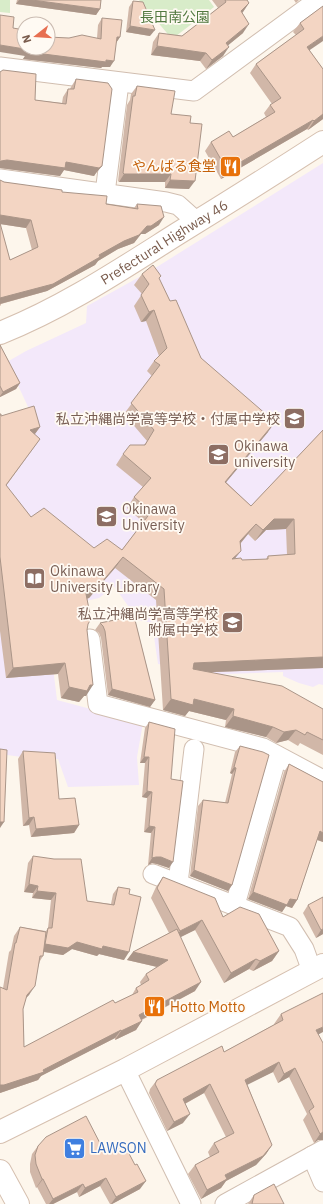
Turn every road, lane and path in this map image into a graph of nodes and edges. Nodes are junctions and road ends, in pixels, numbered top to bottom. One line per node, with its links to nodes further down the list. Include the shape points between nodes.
1 (318, 0): 3 (street, via 194,91)
2 (0, 68): 3 (street)
3 (119, 83): 6 (street)
4 (323, 142): 7 (street, Prefectural Highway 46)
5 (0, 179): 6 (street)
6 (105, 193): 7 (street, via 166,202 178,206)
7 (197, 222): 8 (street, Prefectural Highway 46, via 89,289)
8 (0, 333)
9 (90, 639): 11 (street, via 98,704 263,748)
10 (194, 749): 14 (street)
11 (277, 756): 12 (street); 15 (street)
12 (323, 780)
13 (153, 874): 14 (street)
14 (178, 883): 15 (street)
15 (235, 906): 16 (street, via 290,927)
16 (318, 968): 17 (street)
17 (125, 1070): 18 (street); 23 (street)
18 (0, 1132)
19 (318, 1153): 21 (street); 24 (street)
20 (0, 1170): 22 (street)
21 (323, 1182)
22 (18, 1204)
23 (191, 1204)
24 (225, 1204)

